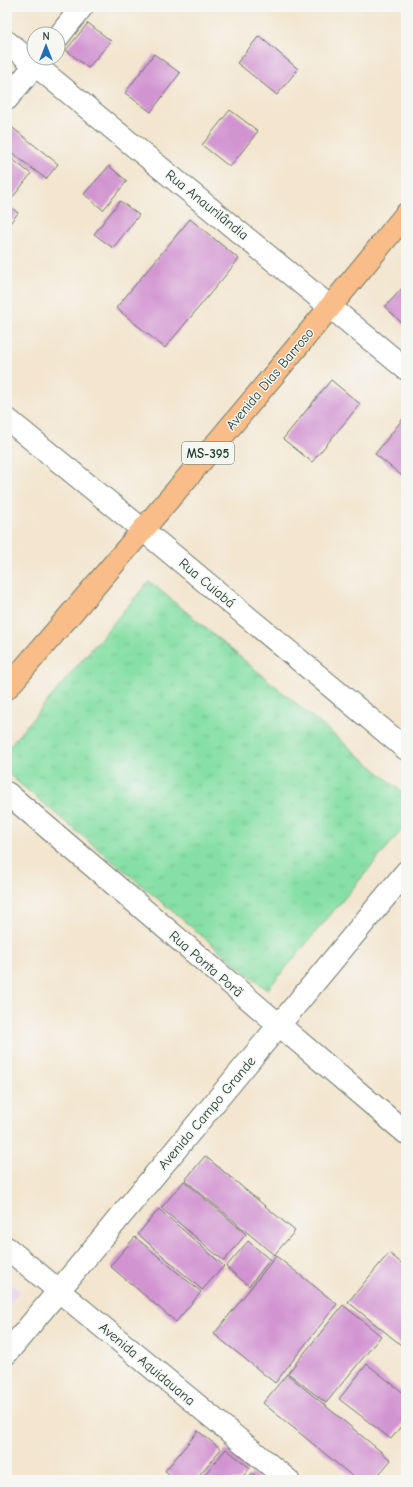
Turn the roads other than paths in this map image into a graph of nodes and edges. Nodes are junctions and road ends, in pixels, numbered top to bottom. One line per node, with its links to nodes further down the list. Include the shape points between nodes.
1 (82, 7): 2 (street)
2 (66, 27)
3 (7, 42): 4 (street, Rua Anaurilândia)
4 (26, 54)
5 (34, 66): 7 (street)
6 (44, 66): 9 (street, Rua Anaurilândia)
7 (7, 99)
8 (406, 214): 9 (main road, Avenida Dias Barroso / MS-395)
9 (331, 307): 10 (street, Rua Anaurilândia); 12 (main road, Avenida Dias Barroso / MS-395)
10 (406, 369)
11 (7, 419): 12 (street, Rua Cuiabá)
12 (143, 530): 13 (main road, Avenida Dias Barroso / MS-395); 14 (street, Rua Cuiabá)
13 (7, 688)
14 (406, 749)
15 (7, 793): 17 (street, Rua Ponta Porã)
16 (406, 872): 17 (street, Avenida Campo Grande)
17 (279, 1026): 18 (street, Rua Ponta Porã); 20 (street, Avenida Campo Grande)
18 (406, 1133)
19 (7, 1248): 20 (street, Avenida Aquidauana)
20 (59, 1291): 21 (street, Avenida Campo Grande); 22 (street, Avenida Aquidauana)
21 (7, 1353)
22 (288, 1480)

